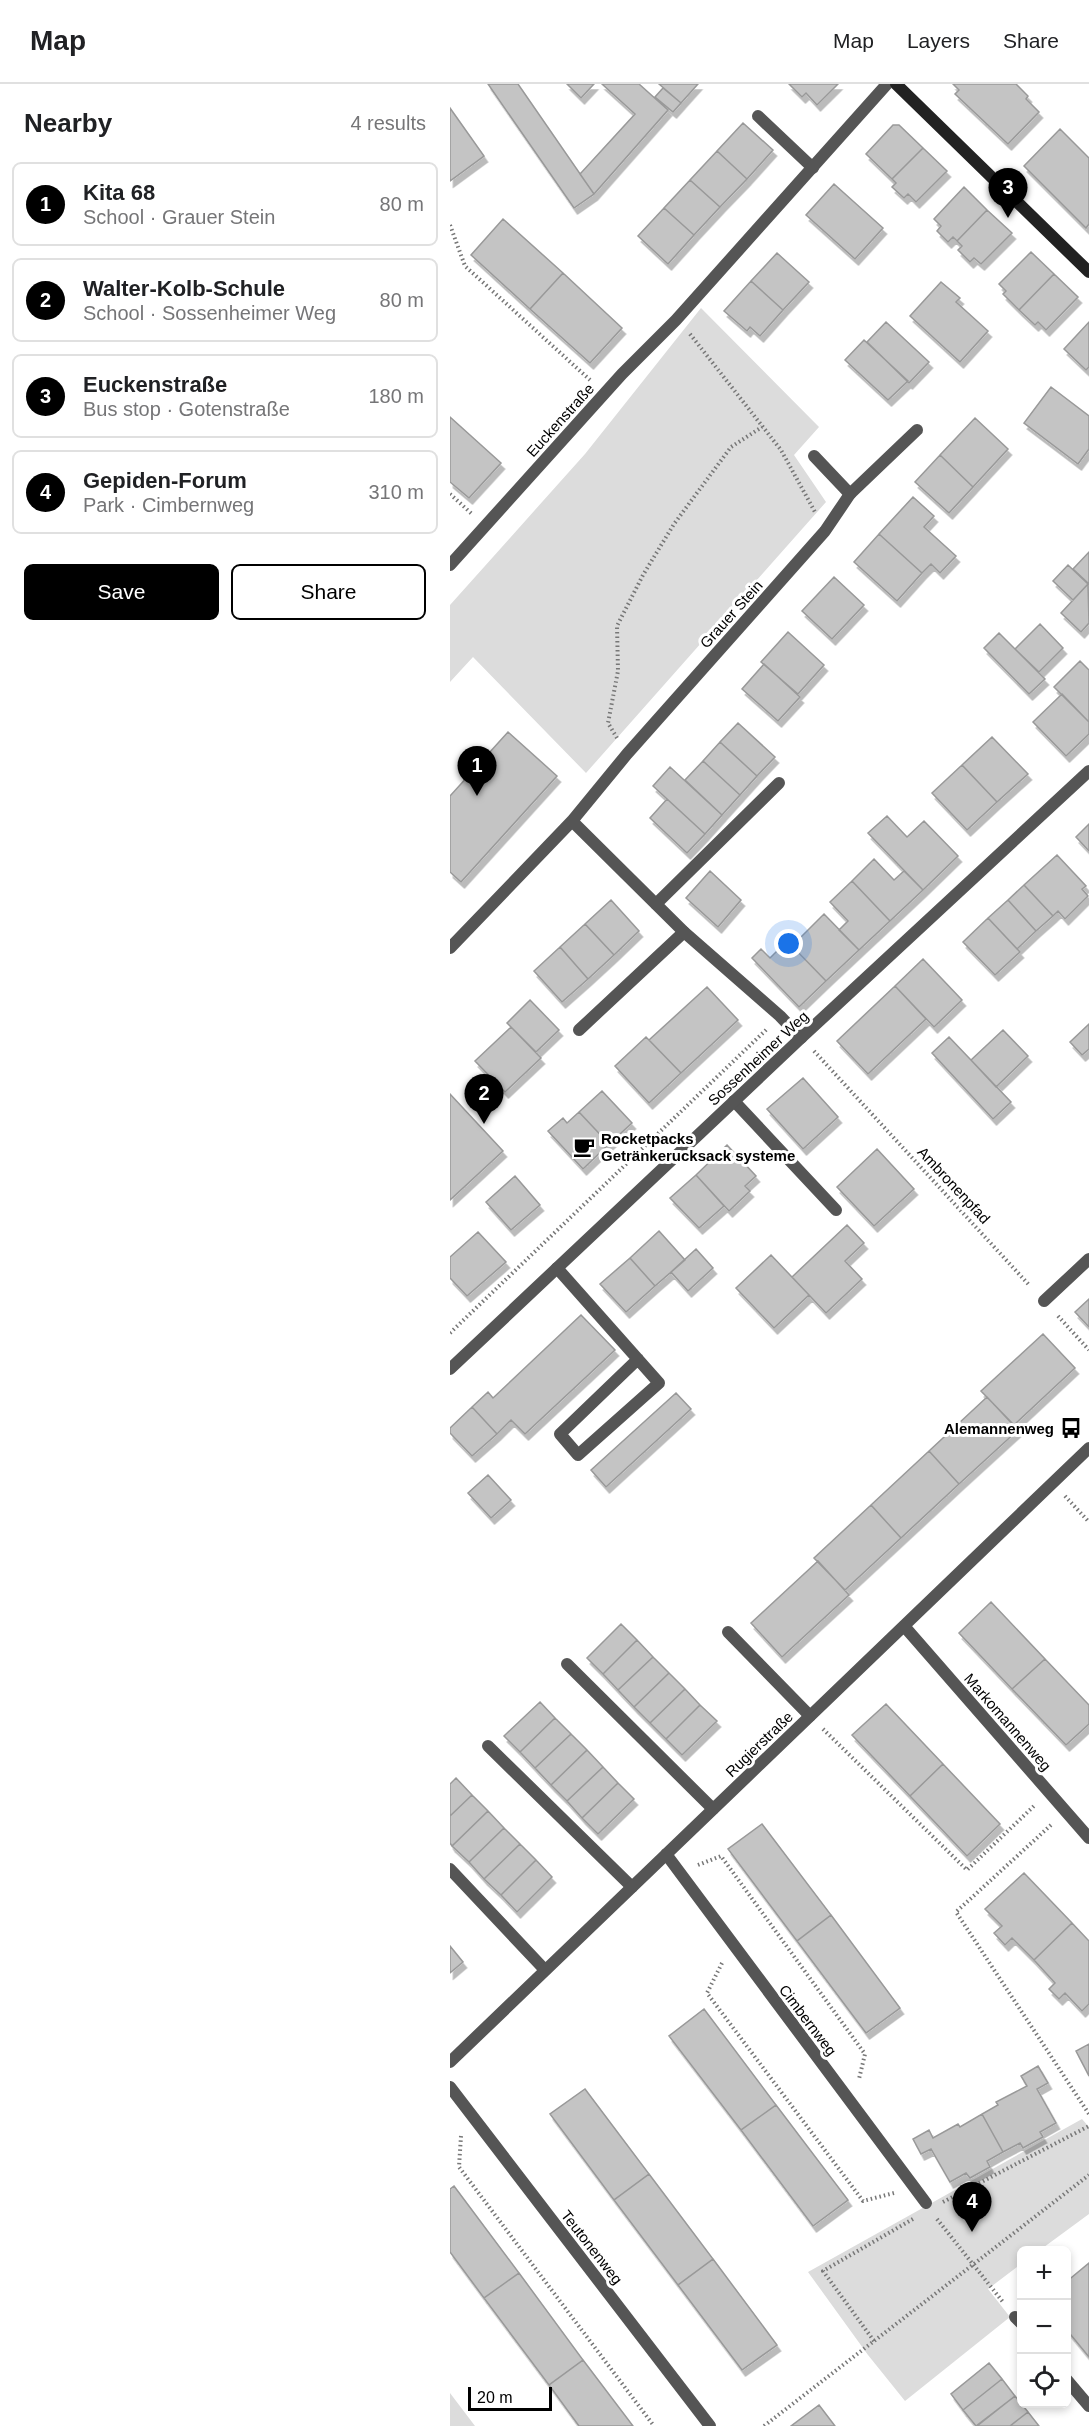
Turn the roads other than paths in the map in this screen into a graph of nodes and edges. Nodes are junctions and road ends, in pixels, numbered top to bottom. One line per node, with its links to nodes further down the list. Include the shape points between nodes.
1 (887, 84): 4 (street, Euckenstraße)
2 (896, 84): 5 (main road)
3 (758, 116): 4 (street)
4 (813, 168): 9 (street, Euckenstraße)
5 (1089, 272)
6 (916, 430): 8 (street, Grauer Stein)
7 (814, 456): 8 (street)
8 (850, 494): 12 (street, Grauer Stein, via 825,531)
9 (450, 565)
10 (1089, 771): 17 (street, Sossenheimer Weg)
11 (779, 783): 13 (street)
12 (572, 821): 13 (street); 15 (street, Grauer Stein)
13 (656, 904): 14 (street)
14 (684, 932): 16 (street); 17 (street)
15 (450, 948)
16 (579, 1030)
17 (801, 1038): 18 (street, Sossenheimer Weg)
18 (734, 1101): 19 (street); 21 (street, Sossenheimer Weg)
19 (836, 1210)
20 (1089, 1259): 22 (street)
21 (557, 1268): 23 (street); 24 (street, Sossenheimer Weg)
22 (1044, 1301)
23 (638, 1359): 23 (street, via 659,1383 578,1455 560,1434)
24 (450, 1369)
25 (1089, 1448): 26 (street, Rugierstraße)
26 (904, 1626): 29 (street, Rugierstraße); 32 (street, Markomannenweg)
27 (728, 1632): 29 (street)
28 (567, 1664): 31 (street)
29 (810, 1716): 31 (street, Rugierstraße)
30 (488, 1746): 35 (street)
31 (713, 1809): 33 (street, Rugierstraße)
32 (1089, 1838)
33 (666, 1854): 35 (street, Rugierstraße); 39 (street, Cimbernweg)
34 (450, 1869): 36 (street)
35 (632, 1887): 36 (street, Rugierstraße)
36 (545, 1970): 37 (street, Rugierstraße)
37 (450, 2062)
38 (450, 2087): 42 (street, Teutonenweg)
39 (926, 2204)
40 (1071, 2385): 41 (street)
41 (1089, 2406)
42 (710, 2426)

